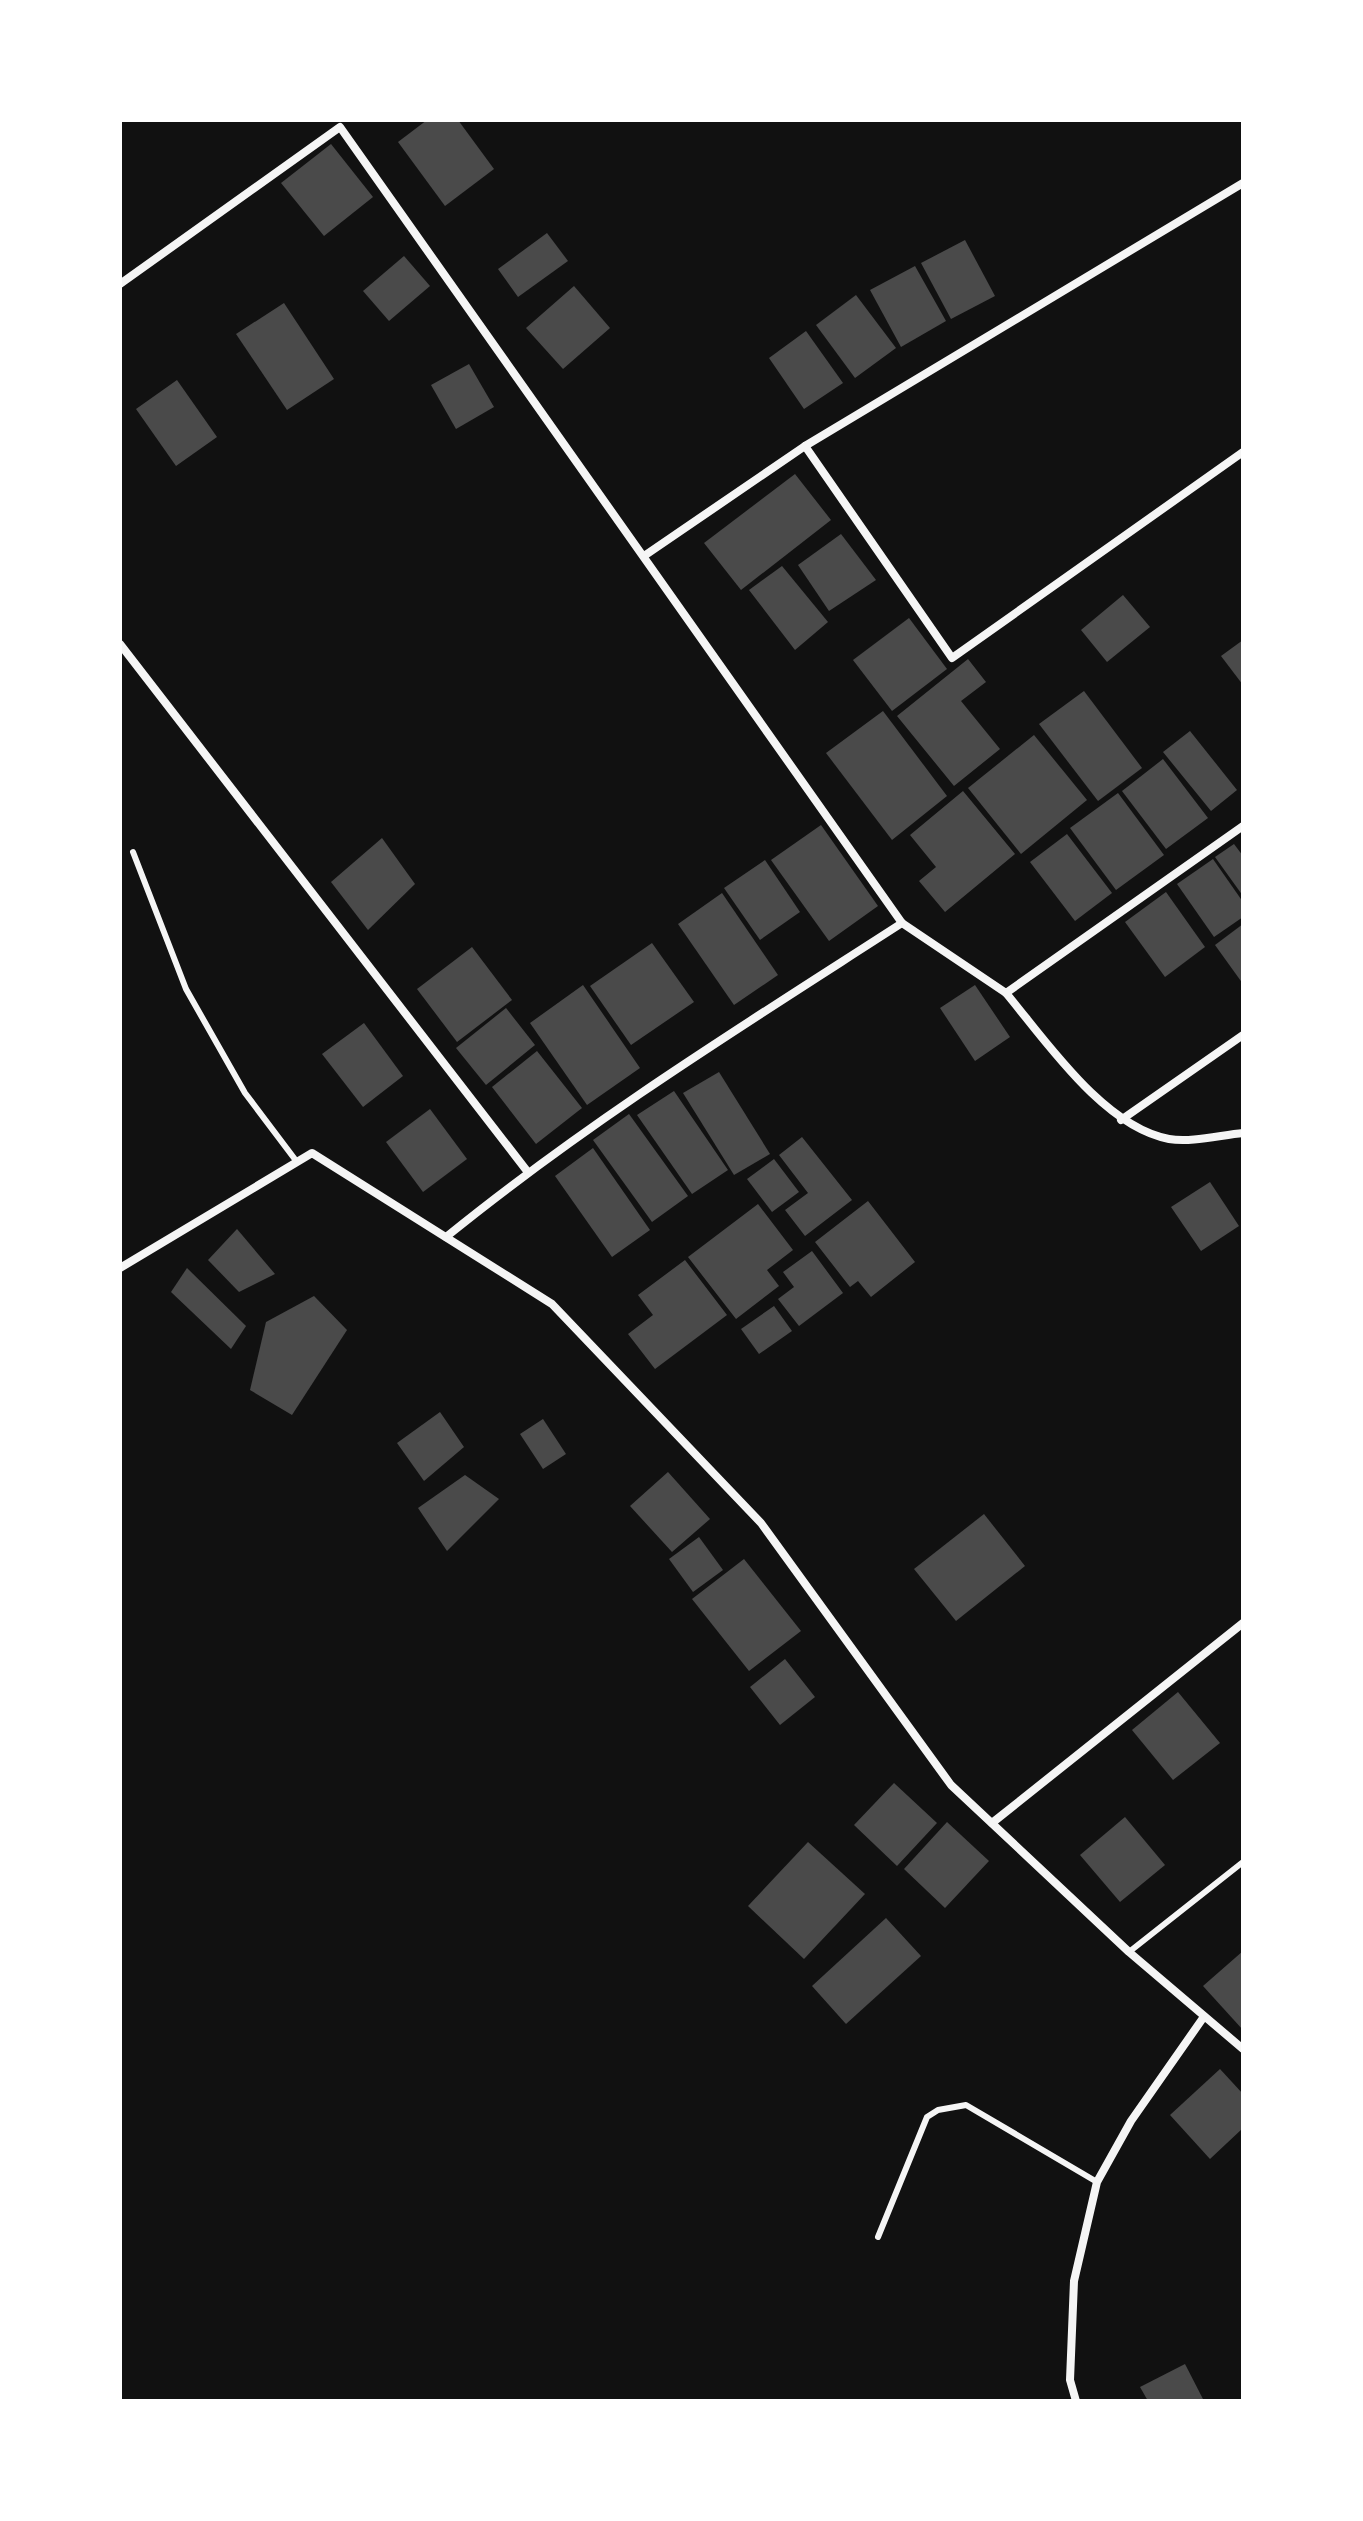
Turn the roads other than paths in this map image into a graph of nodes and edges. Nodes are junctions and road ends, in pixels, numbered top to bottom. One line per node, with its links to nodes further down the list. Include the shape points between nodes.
1 (1243, 183): 3 (street)
2 (120, 284): 5 (street, via 340,127)
3 (805, 446): 4 (street, via 952,658); 5 (street)
4 (1243, 452)
5 (644, 556): 9 (street)
6 (120, 644): 15 (street)
7 (1243, 826): 10 (street)
8 (133, 852): 14 (lane, via 186,989 245,1093)
9 (902, 923): 10 (street); 15 (street)
10 (1006, 993): 12 (street, via 1072,1072)
11 (1243, 1035): 12 (street)
12 (1121, 1120): 13 (street, via 1170,1139)
13 (1243, 1133)
14 (297, 1162): 16 (street, via 312,1153); 17 (street)
15 (527, 1171): 16 (street)
16 (446, 1237): 19 (street, via 552,1304 761,1523 951,1785)
17 (120, 1268)
18 (1243, 1623): 19 (street)
19 (992, 1823): 21 (street)
20 (1243, 1862): 21 (lane)
21 (1129, 1952): 22 (street)
22 (1203, 2018): 23 (street); 24 (street, via 1131,2121)
23 (1243, 2049)
24 (1097, 2182): 25 (lane, via 966,2105 938,2110 927,2117); 26 (street, via 1074,2281 1070,2380)
25 (878, 2237)
26 (1076, 2401)

